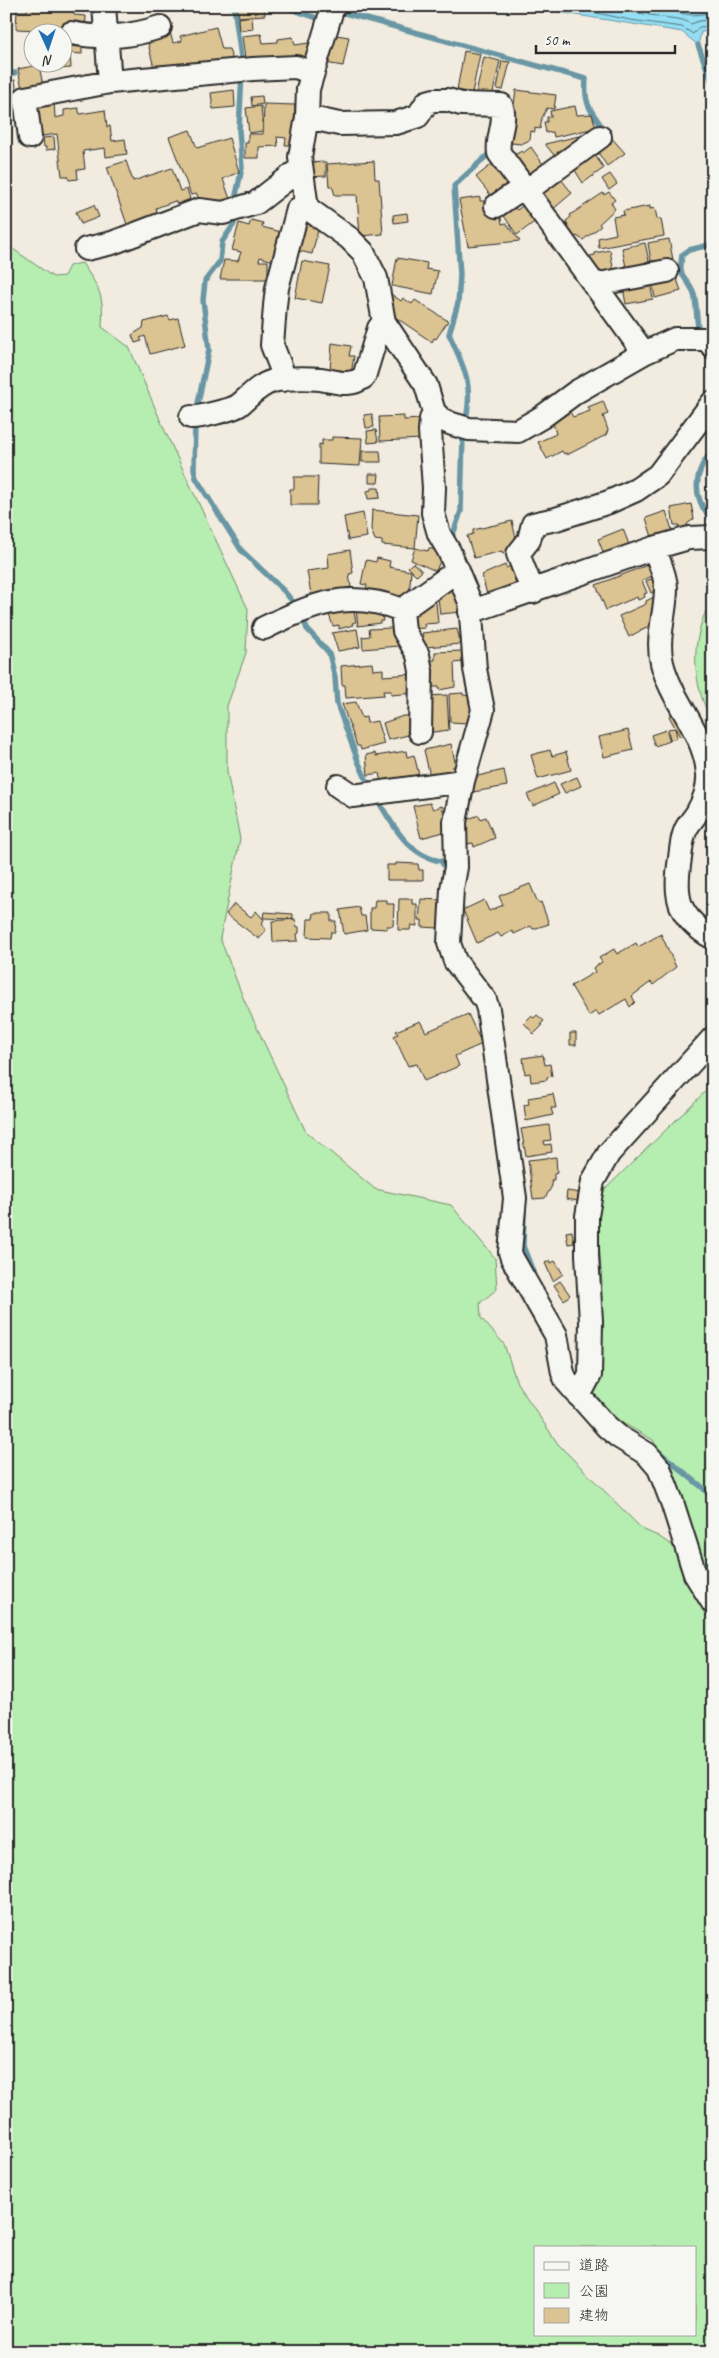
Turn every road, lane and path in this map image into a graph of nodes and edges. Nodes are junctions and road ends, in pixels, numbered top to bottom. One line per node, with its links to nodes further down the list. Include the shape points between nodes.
1 (104, 6): 5 (street)
2 (333, 6): 6 (street)
3 (160, 27): 5 (street)
4 (72, 34): 5 (street)
5 (106, 38): 7 (street)
6 (312, 74): 7 (street, via 296,67); 8 (street)
7 (110, 82): 10 (street, via 25,98)
8 (307, 117): 11 (street); 12 (street, via 339,124 396,123 418,116 427,102 434,100 497,103 504,112 499,154)
9 (600, 137): 12 (street)
10 (30, 138)
11 (301, 168): 13 (street); 15 (street)
12 (525, 189): 14 (street); 18 (street)
13 (262, 199): 15 (street); 16 (street, via 223,214 199,210 112,243)
14 (496, 206)
15 (302, 208): 19 (street, via 349,238 363,252 376,278); 22 (street, via 277,288 275,306 272,345)
16 (86, 249)
17 (667, 271): 18 (street)
18 (594, 285): 21 (street)
19 (384, 322): 22 (street, via 379,328 364,377 358,382 337,384 319,379); 24 (street, via 426,385)
20 (711, 341): 21 (street, via 675,339)
21 (644, 353): 24 (street, via 576,392 518,431 469,429 452,424)
22 (283, 380): 25 (street, via 258,388 234,408 200,418)
23 (713, 402): 29 (street, via 658,475 636,490 609,502 533,524 529,540 518,554)
24 (434, 412): 28 (street, via 430,431 433,513 439,534)
25 (191, 417)
26 (713, 537): 27 (street, via 689,538)
27 (654, 548): 29 (street); 36 (street, via 666,586 660,639 662,661 675,697 705,752 708,775 708,790 686,828 677,892 682,910)
28 (458, 570): 30 (street); 31 (street, via 470,602)
29 (533, 592): 31 (street)
30 (402, 610): 32 (street, via 361,598 341,600 317,604); 33 (street, via 404,631 418,656)
31 (470, 612): 34 (street, via 475,669 483,710)
32 (264, 628)
33 (420, 732)
34 (463, 781): 35 (street, via 354,796); 38 (street, via 455,822 456,867 449,943 455,961 485,1000 488,1009 515,1198 510,1252 556,1335 562,1373)
35 (338, 786)
36 (713, 938)
37 (713, 1038): 38 (street, via 609,1152 593,1181 587,1216 591,1322)
38 (584, 1386): 39 (street, via 606,1426 647,1454 659,1468 695,1574)
39 (713, 1603)

